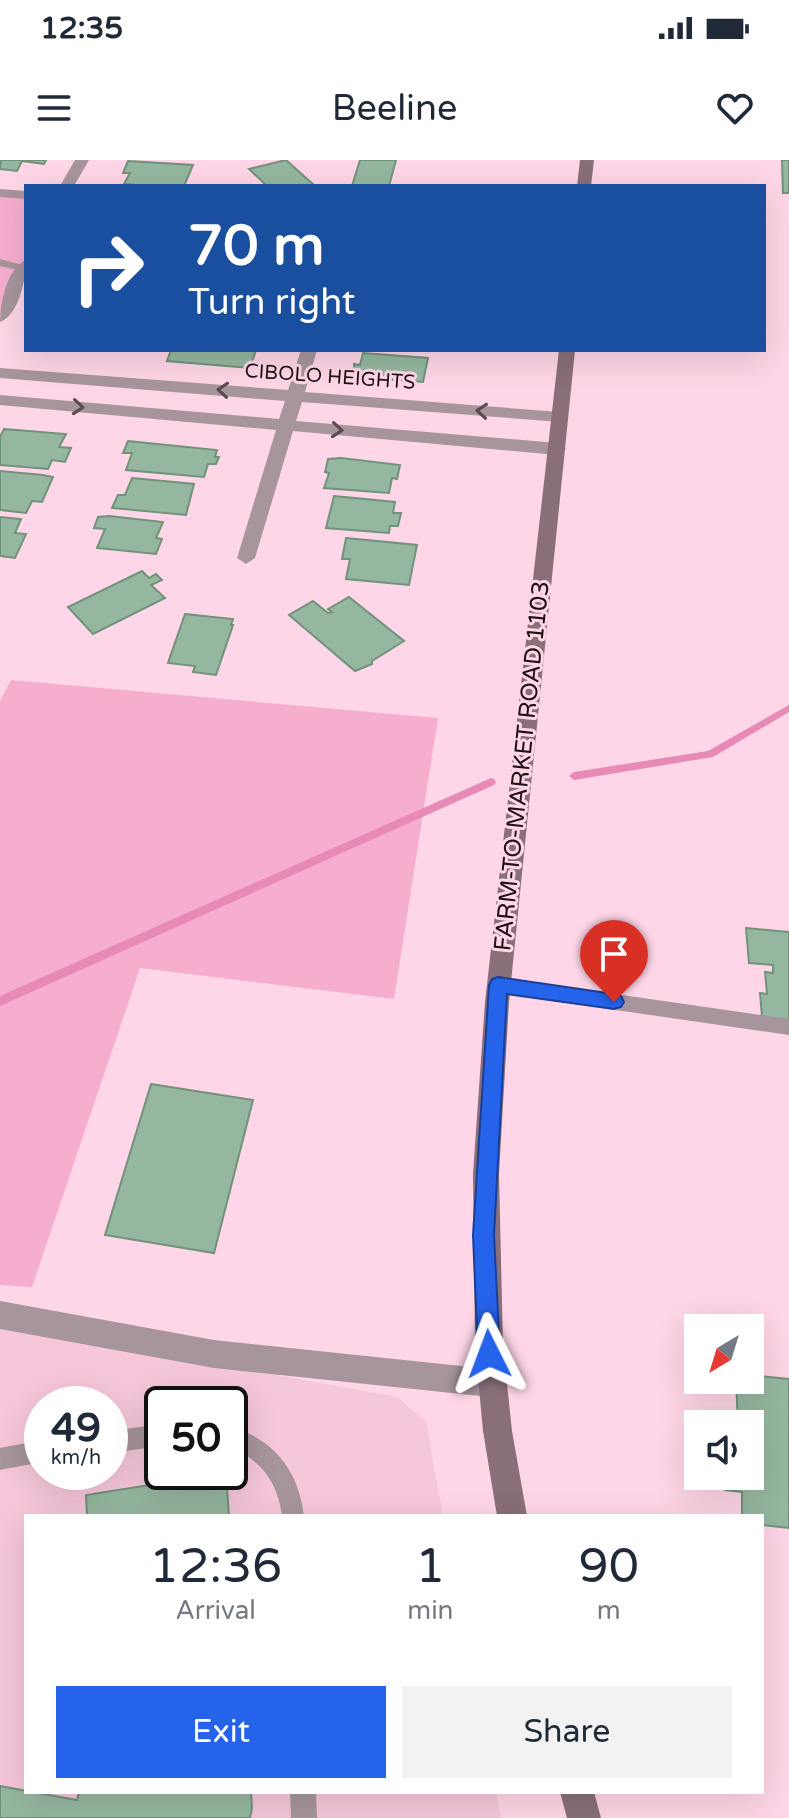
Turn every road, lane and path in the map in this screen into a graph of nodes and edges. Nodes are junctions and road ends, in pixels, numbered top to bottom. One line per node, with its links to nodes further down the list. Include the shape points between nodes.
1 (82, 160): 3 (street)
2 (587, 160): 4 (main road)
3 (68, 184)
4 (584, 184)
5 (0, 193): 6 (street)
6 (24, 195)
7 (0, 262): 8 (lane)
8 (24, 267)
9 (24, 269): 10 (street)
10 (0, 317)
11 (308, 352): 14 (street)
12 (567, 352): 16 (main road, FARM-TO-MARKET ROAD 1103)
13 (0, 373): 14 (street, CIBOLO HEIGHTS, one-way to 13)
14 (296, 396): 16 (street, CIBOLO HEIGHTS, one-way to 14); 17 (street)
15 (0, 400): 17 (street, one-way to 17)
16 (560, 417): 18 (main road, FARM-TO-MARKET ROAD 1103)
17 (287, 425): 18 (street, one-way to 18); 19 (street)
18 (557, 449): 20 (main road, FARM-TO-MARKET ROAD 1103)
19 (246, 558)
20 (498, 985): 21 (lane); 23 (main road, FARM-TO-MARKET ROAD 1103, via 483,1235)
21 (789, 1027)
22 (0, 1315): 23 (street, via 214,1354)
23 (490, 1383): 28 (main road, FARM-TO-MARKET ROAD 1103)
24 (248, 1445): 27 (lane, via 274,1463 292,1498)
25 (24, 1454): 26 (lane)
26 (0, 1459)
27 (293, 1514)
28 (512, 1514)
29 (303, 1794): 31 (lane)
30 (578, 1794): 32 (main road)
31 (304, 1818)
32 (584, 1818)

